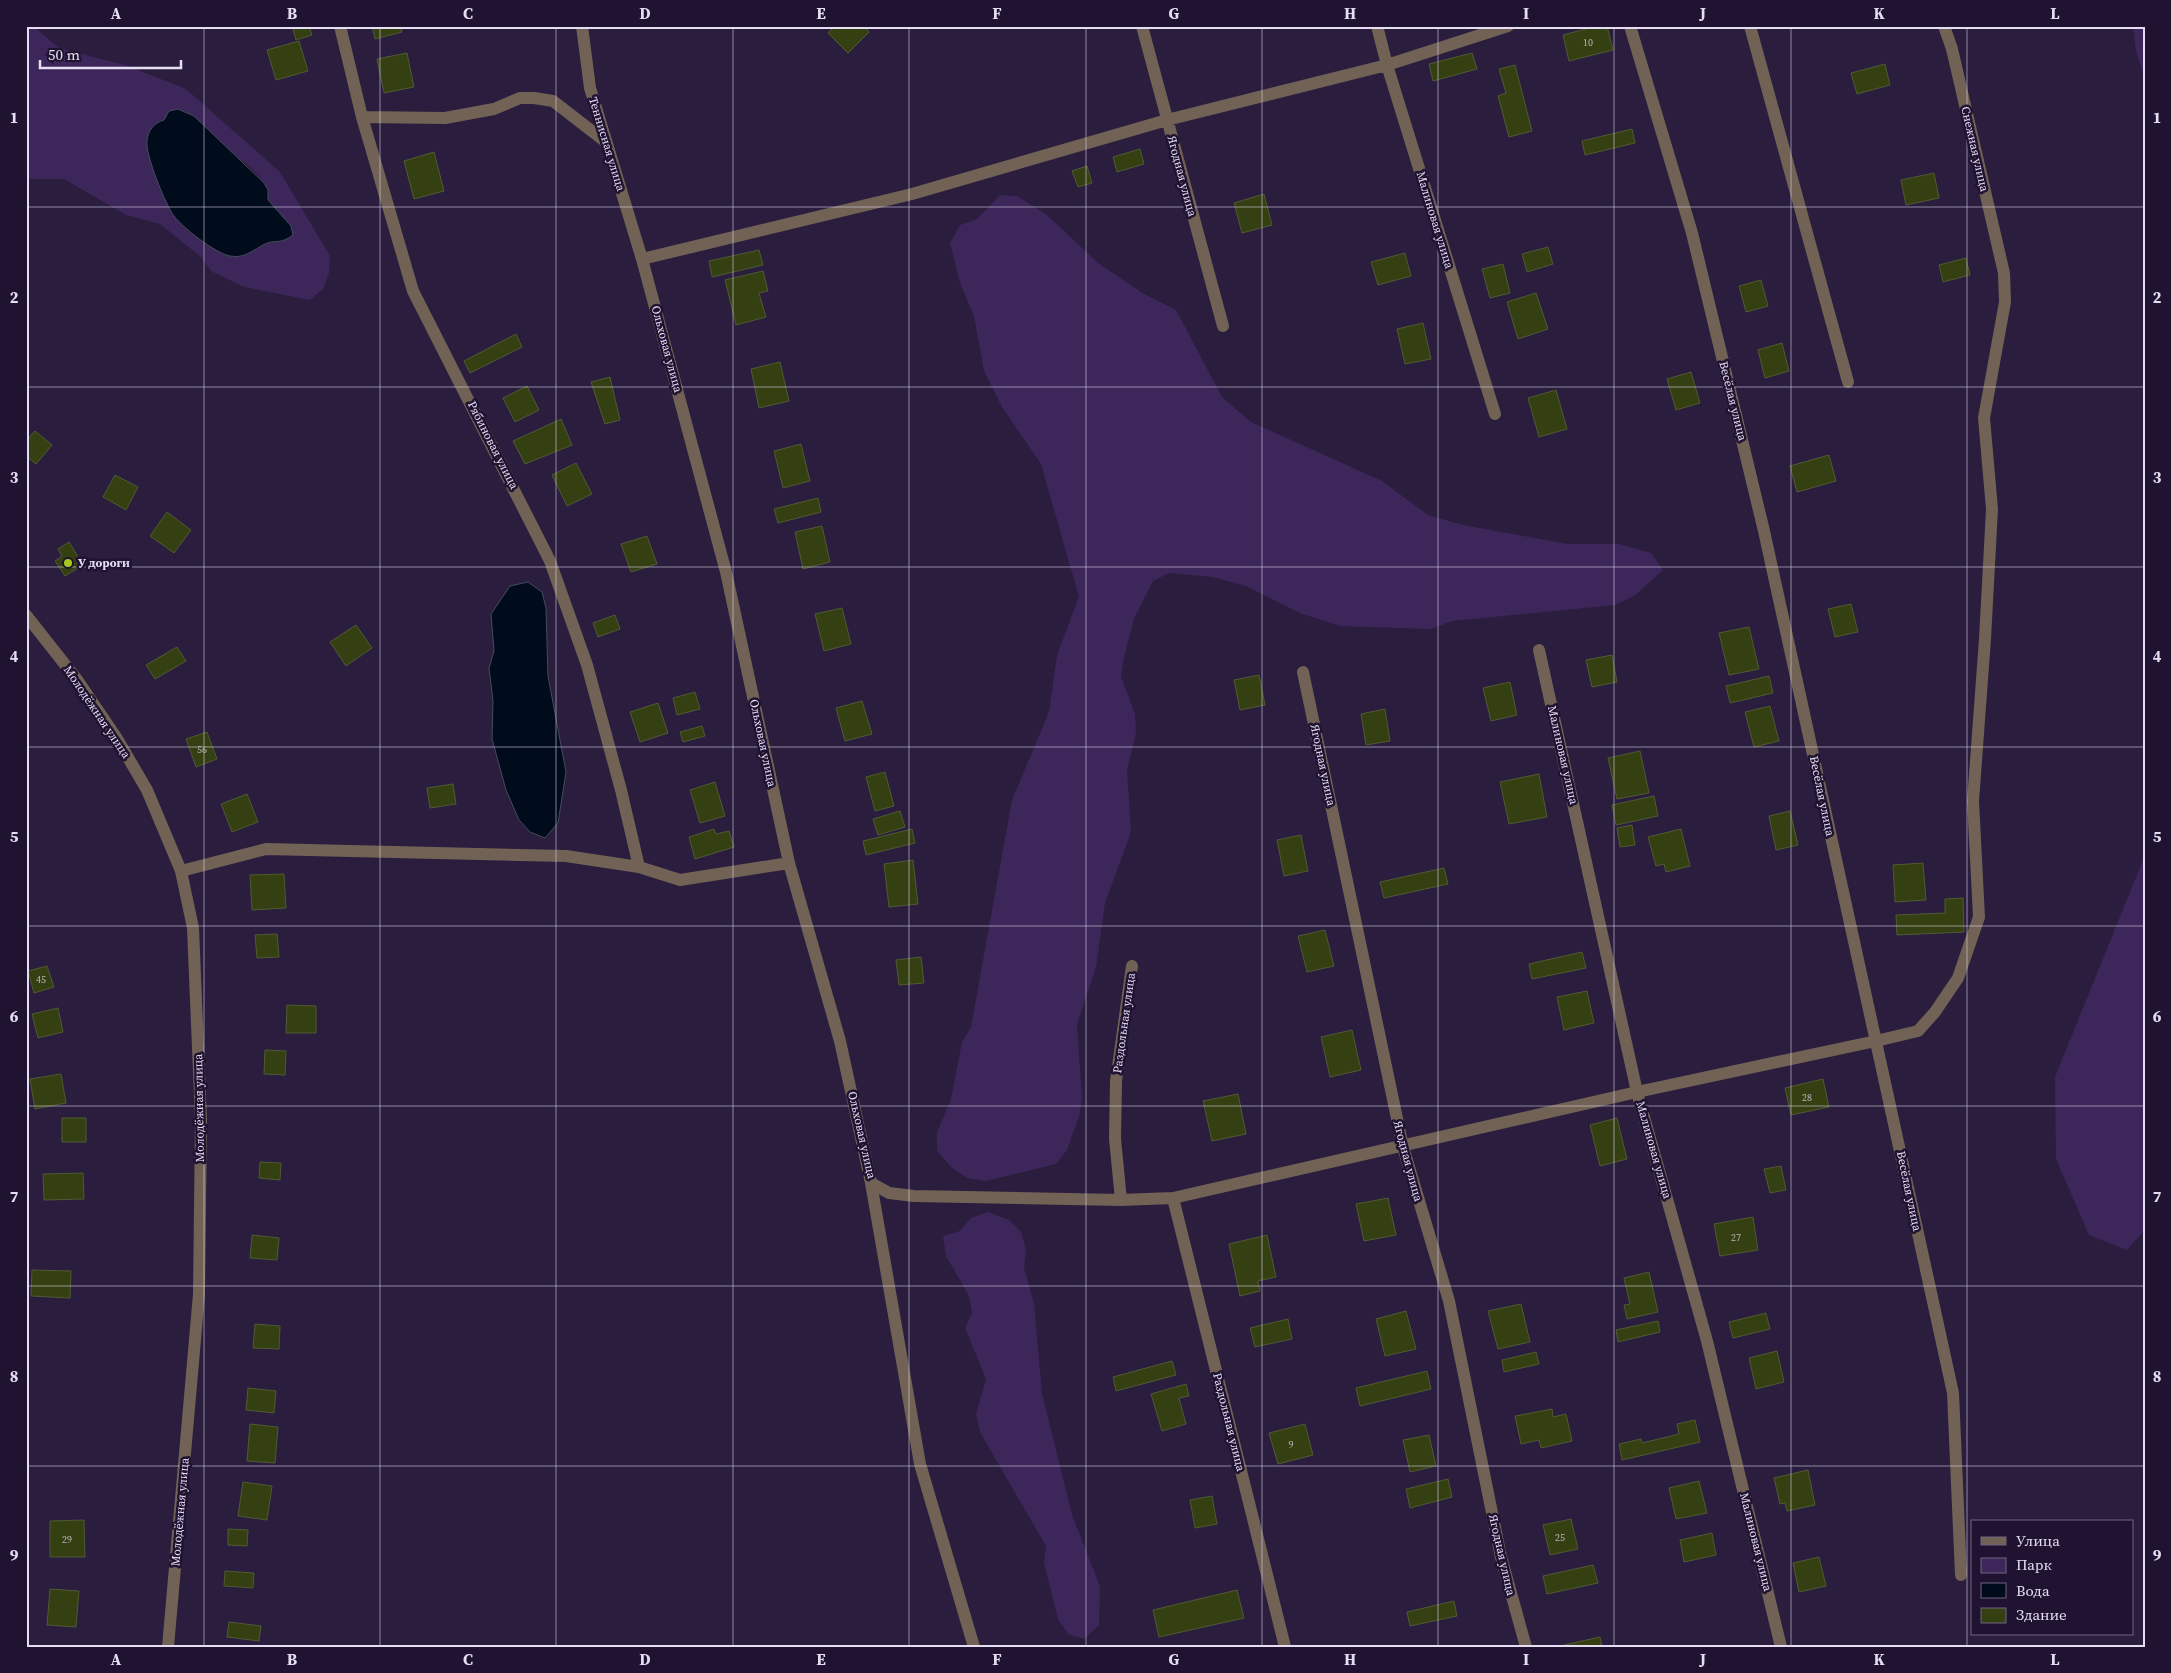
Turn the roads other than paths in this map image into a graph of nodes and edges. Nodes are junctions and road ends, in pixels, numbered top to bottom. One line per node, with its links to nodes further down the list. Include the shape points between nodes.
1 (340, 26): 10 (street, Рябиновая улица)
2 (582, 26): 12 (street, Теннисная улица, via 590,88)
3 (1142, 26): 11 (street, Ягодная улица)
4 (1377, 26): 9 (street, Малиновая улица)
5 (1508, 26): 9 (street)
6 (1630, 26): 24 (street, Весёлая улица, via 1692,233 1758,502)
7 (1750, 26): 15 (street)
8 (1944, 26): 24 (street, Снежная улица, via 2004,273 2005,302 1984,418 1992,509 1973,800 1979,917 1958,978 1934,1012 1918,1030)
9 (1387, 65): 11 (street); 16 (street, Малиновая улица)
10 (362, 117): 12 (street, via 445,118 494,109 520,98 534,98 553,102); 21 (street, Рябиновая улица, via 413,291 550,561 587,665)
11 (1167, 120): 13 (street, via 912,194); 14 (street, Ягодная улица)
12 (606, 142): 13 (street, Теннисная улица)
13 (642, 259): 20 (street, Ольховая улица, via 726,572)
14 (1223, 326)
15 (1848, 382)
16 (1495, 414)
17 (26, 615): 22 (street, Молодёжная улица, via 78,681 116,737 147,790)
18 (1540, 650): 25 (street, Малиновая улица)
19 (1303, 672): 26 (street, Ягодная улица)
20 (789, 862): 21 (street, via 680,880); 27 (street, Ольховая улица, via 840,1041)
21 (639, 868): 22 (street, via 566,856 266,849)
22 (180, 871): 31 (street, Молодёжная улица, via 194,928 201,1120 199,1294)
23 (1132, 966): 29 (street, Раздольная улица, via 1116,1081 1115,1139)
24 (1876, 1041): 25 (street, Ольховая улица); 30 (street, Весёлая улица, via 1953,1393)
25 (1637, 1092): 26 (street, Ольховая улица); 35 (street, Малиновая улица, via 1707,1341)
26 (1403, 1147): 28 (street, Ольховая улица); 34 (street, Ягодная улица, via 1449,1301 1501,1557)
27 (872, 1182): 29 (street, Ольховая улица, via 890,1193 914,1196); 32 (street, via 920,1464)
28 (1173, 1198): 29 (street, Ольховая улица); 33 (street, Раздольная улица)
29 (1121, 1200)
30 (1961, 1575)
31 (168, 1647)
32 (974, 1647)
33 (1286, 1647)
34 (1526, 1647)
35 (1781, 1647)

